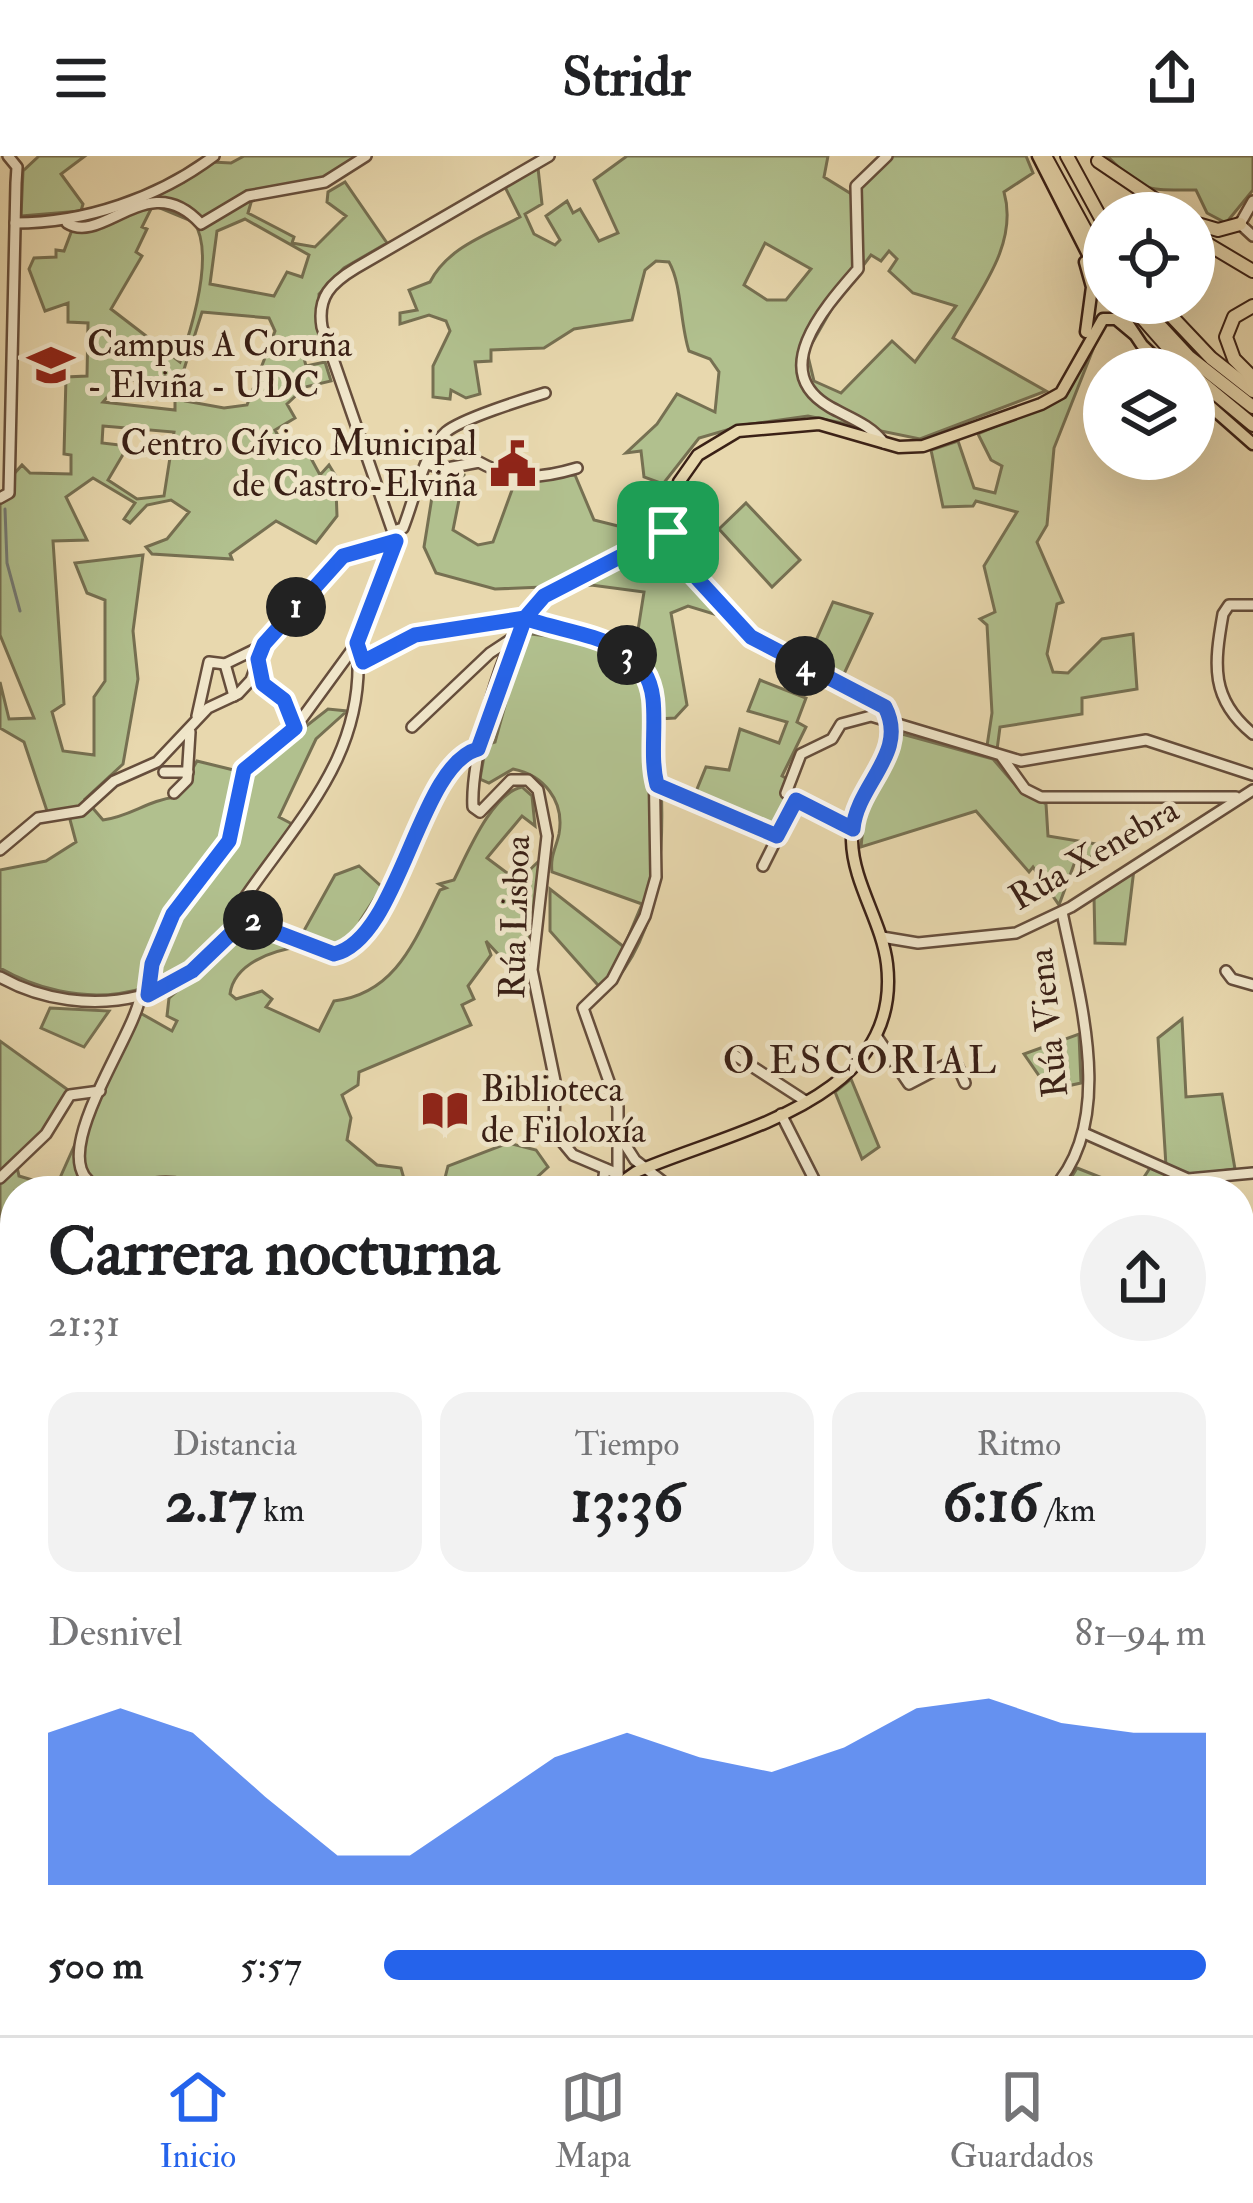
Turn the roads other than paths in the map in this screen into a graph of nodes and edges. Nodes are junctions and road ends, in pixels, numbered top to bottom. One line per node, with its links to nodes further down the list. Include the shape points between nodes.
1 (214, 156): 15 (street, via 183,179)
2 (366, 156): 15 (street, via 340,176 248,196 202,224 157,201 86,226)
3 (549, 156): 47 (street, via 345,274 321,303 322,328)
4 (887, 156): 41 (street, via 856,186 858,269 799,356 800,377 815,398)
5 (1044, 156): 13 (highway); 14 (main road); 18 (highway)
6 (1067, 156): 9 (highway)
7 (4, 158): 16 (street, via 17,167)
8 (1096, 158): 10 (highway); 11 (highway)
9 (1087, 192)
10 (1134, 192)
11 (1145, 192)
12 (1253, 201): 17 (street)
13 (1083, 218)
14 (1069, 220): 21 (main road); 33 (main road, via 1092,287)
15 (68, 223): 16 (street)
16 (15, 224): 24 (street)
17 (1240, 224): 19 (highway); 20 (street)
18 (1083, 226)
19 (1215, 229)
20 (1253, 236)
21 (1083, 246)
22 (1215, 248): 23 (highway)
23 (1253, 271)
24 (6, 303): 45 (street)
25 (1253, 306): 34 (highway, via 1234,317 1226,337)
26 (1128, 324): 30 (main road)
27 (1147, 324): 32 (highway)
28 (1158, 324): 38 (highway)
29 (1179, 324): 35 (highway)
30 (1134, 334): 31 (main road); 33 (main road, via 1103,319)
31 (1147, 348)
32 (1168, 348)
33 (1080, 354): 41 (main road, via 1060,393 1041,404 923,446)
34 (1253, 378)
35 (1253, 391)
36 (545, 393): 43 (street, via 442,434)
37 (1215, 393): 40 (highway)
38 (1253, 407)
39 (1215, 411): 42 (main road)
40 (1253, 425)
41 (884, 443): 46 (main road, via 819,424 733,434 688,468 670,504)
42 (1253, 444)
43 (428, 464): 44 (street, via 479,462 532,478); 47 (street)
44 (577, 468)
45 (2, 497)
46 (668, 532): 49 (street, Rúa Lisboa, via 544,596); 57 (main road, via 682,562 751,637 869,694)
47 (394, 536): 51 (street); 52 (street, via 343,556)
48 (1253, 605): 61 (street, via 1229,605 1223,614 1215,678 1219,698)
49 (525, 618): 50 (street, Rúa Lisboa); 54 (street, via 415,635); 67 (street, via 594,636 634,660 652,696)
50 (516, 636): 59 (street); 62 (street, Rúa Lisboa)
51 (357, 643): 54 (street); 60 (street)
52 (264, 644): 53 (street); 55 (street)
53 (258, 659): 56 (street); 60 (street, via 263,684 284,700)
54 (359, 662): 76 (street, via 358,710 298,831)
55 (225, 664): 56 (street); 58 (street, via 208,662)
56 (234, 696): 58 (street)
57 (893, 723): 63 (street); 71 (street, via 871,716 841,724 832,739 800,754 786,793); 72 (main road, via 890,748)
58 (193, 724): 65 (street); 74 (street, via 157,762 114,781 81,811 38,818)
59 (412, 727)
60 (295, 728): 84 (street, via 244,770 229,841 173,914)
61 (1253, 734)
62 (478, 749): 78 (street, via 460,758 442,785 353,947 334,954); 94 (street, Rúa Lisboa, via 475,810 486,811 511,780 538,790 548,850 532,983 555,1081 552,1126 566,1150)
63 (1001, 756): 66 (street, via 1021,761 1146,740); 70 (street, via 1025,789 1042,797)
64 (164, 772): 65 (street)
65 (188, 772): 69 (street)
66 (1253, 775)
67 (657, 785): 73 (street); 92 (street, via 650,904 612,980 583,1008 618,1107)
68 (1253, 790): 70 (street, Rúa Xenebra)
69 (174, 793)
70 (1236, 797): 77 (street, Rúa Xenebra)
71 (796, 800): 72 (street); 73 (street)
72 (853, 829): 80 (main road, via 856,867)
73 (777, 836): 75 (street)
74 (0, 850)
75 (763, 866)
76 (246, 896): 78 (street); 79 (street)
77 (1062, 912): 80 (street, Rúa Xenebra, via 1003,935 918,943); 91 (street, Rúa Viena, via 1083,1028)
78 (258, 922): 79 (street)
79 (235, 925): 84 (street, via 192,971)
80 (882, 937): 85 (main road, via 888,993)
81 (1226, 970): 83 (street)
82 (0, 977): 84 (street, via 64,1002)
83 (1253, 985)
84 (144, 996): 88 (street)
85 (877, 1037): 87 (street, via 909,1084 955,1060); 89 (main road, via 852,1070)
86 (736, 1056): 89 (street)
87 (965, 1083)
88 (100, 1090): 97 (street, via 70,1095 46,1134); 98 (street, via 77,1148)
89 (806, 1102): 90 (main road)
90 (781, 1114): 93 (main road); 102 (street)
91 (1084, 1133): 103 (street, Rúa Viena); 104 (street)
92 (619, 1135): 93 (street); 96 (street)
93 (647, 1167): 100 (main road); 101 (street)
94 (605, 1169): 96 (street, Rúa Lisboa); 99 (street)
95 (1253, 1173): 105 (street)
96 (618, 1174)
97 (2, 1176)
98 (85, 1176)
99 (606, 1176)
100 (632, 1176)
101 (658, 1176)
102 (812, 1176)
103 (1064, 1176)
104 (1181, 1176)
105 (1220, 1176)

